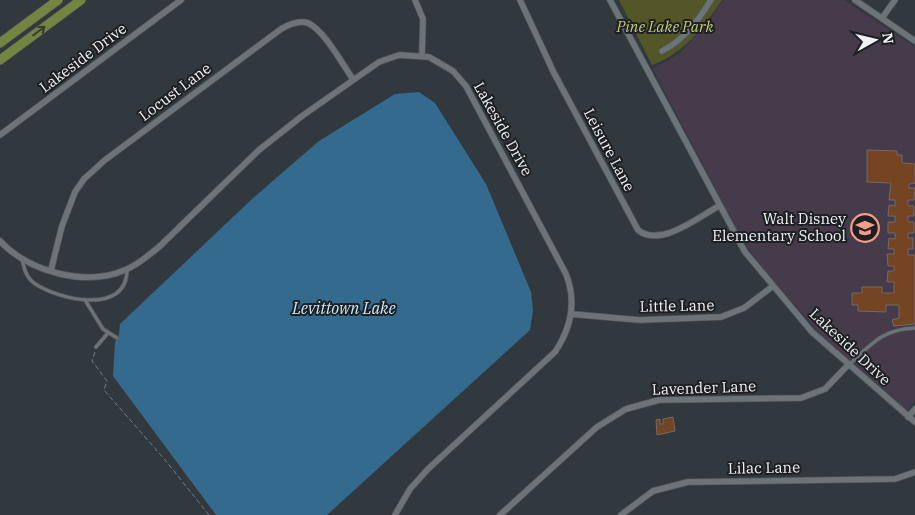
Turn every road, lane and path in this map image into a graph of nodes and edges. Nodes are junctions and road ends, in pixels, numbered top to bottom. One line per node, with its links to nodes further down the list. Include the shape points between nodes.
1 (58, 0): 12 (main road)
2 (81, 0): 15 (main road, one-way to 2)
3 (182, 0): 17 (street, Lakeside Drive)
4 (415, 0): 14 (street, via 423,19)
5 (520, 0): 18 (street, Leisure Lane, via 554,73 638,230 654,237 665,235)
6 (610, 0): 18 (street, Lakeside Drive)
7 (711, 0): 13 (street, via 693,29)
8 (855, 0): 10 (street)
9 (895, 0): 10 (street)
10 (882, 18): 11 (street)
11 (915, 41)
12 (0, 43)
13 (662, 52)
14 (422, 56): 16 (street, Lakeside Drive, via 391,56); 25 (street, Lakeside Drive, via 445,65 466,86 566,274 571,290)
15 (0, 60)
16 (353, 79): 21 (street, Lakeside Drive, via 259,150 160,246); 22 (street, Locust Lane, via 328,44 308,24 296,23 281,29 84,179 69,204)
17 (0, 135)
18 (718, 206): 23 (street, Lakeside Drive, via 745,252)
19 (0, 241): 20 (street, Lakeside Drive)
20 (22, 258): 22 (street, Lakeside Drive); 24 (lane, via 24,269 34,282 67,298)
21 (127, 269): 22 (street, Lakeside Drive, via 90,278); 24 (lane, via 128,279 119,293)
22 (51, 270)
23 (773, 286): 25 (street, Little Lane, via 744,308 721,317 639,320); 30 (street, Lakeside Drive, via 812,332)
24 (84, 300): 27 (lane)
25 (571, 314): 36 (street, Lakeside Drive, via 566,334 551,356 428,469 410,489)
26 (915, 328): 30 (lane, via 899,329 877,338)
27 (108, 333): 28 (lane); 29 (lane)
28 (117, 338)
29 (96, 347): 35 (path, via 92,361 107,381 104,390)
30 (848, 365): 32 (street, Lakeside Drive); 37 (street, Lavender Lane, via 825,389 801,398 660,400 626,409 597,426)
31 (915, 409): 32 (street)
32 (908, 417): 33 (street, Lakeside Drive)
33 (915, 422)
34 (915, 472): 38 (street, Lilac Lane, via 895,478 688,482 653,491)
35 (209, 515)
36 (395, 515)
37 (500, 515)
38 (621, 515)

